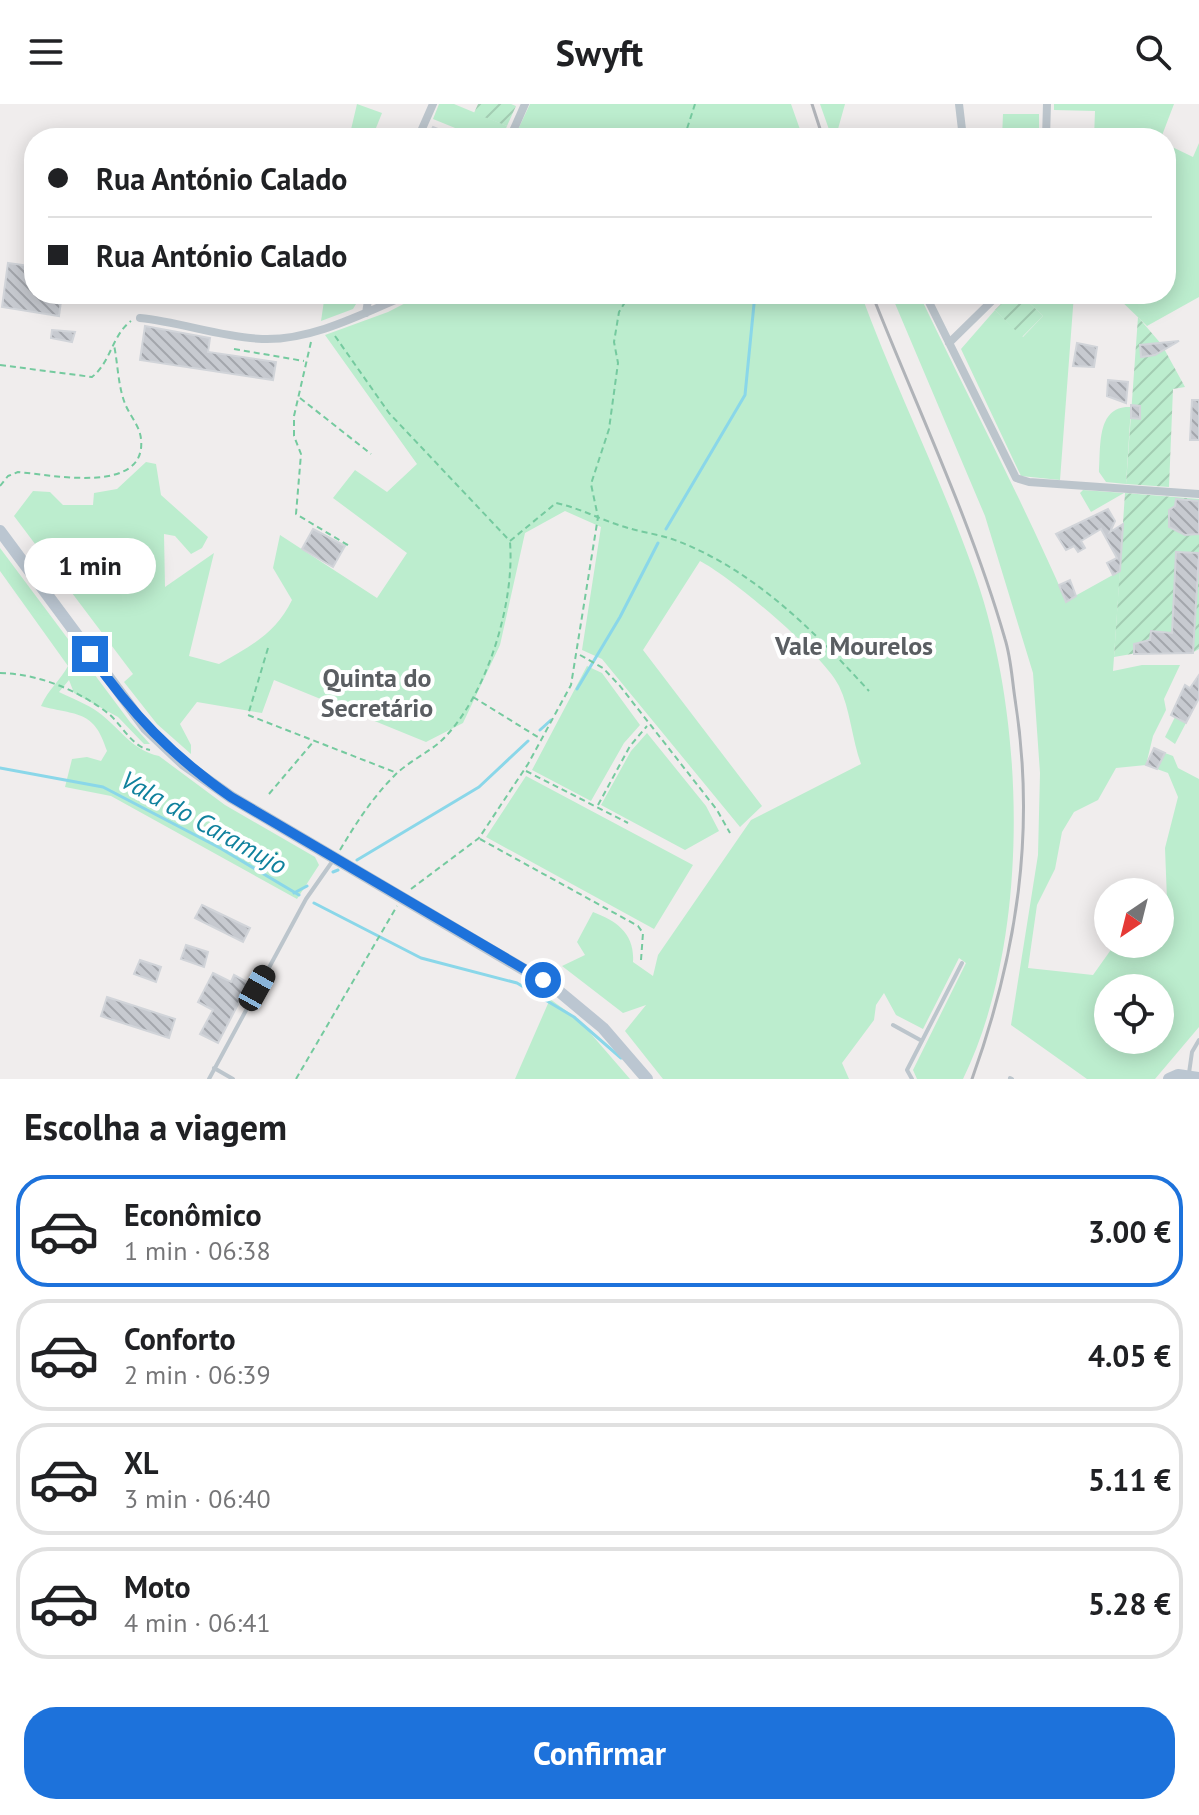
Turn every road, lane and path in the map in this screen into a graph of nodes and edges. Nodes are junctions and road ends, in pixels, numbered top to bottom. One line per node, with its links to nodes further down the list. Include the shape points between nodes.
1 (433, 104): 6 (street)
2 (525, 104): 7 (street)
3 (695, 104): 8 (path)
4 (959, 104): 9 (street)
5 (1047, 104): 10 (street)
6 (422, 128)
7 (514, 128)
8 (687, 128)
9 (962, 128)
10 (1046, 128)
11 (367, 304): 16 (street)
12 (386, 304): 16 (street)
13 (624, 304): 28 (path, via 614,342 618,363 609,429 591,484)
14 (930, 304): 19 (street)
15 (989, 304): 19 (street)
16 (366, 313): 18 (street)
17 (140, 318): 18 (street, via 264,339); 20 (path, via 124,327)
18 (323, 328): 22 (path); 31 (path, via 389,413)
19 (949, 343): 27 (street, via 1016,478)
20 (114, 345): 23 (path, via 92,377); 26 (path, via 125,404 141,436 135,467 100,477 18,472)
21 (234, 349): 22 (path)
22 (305, 361): 24 (path)
23 (0, 365)
24 (297, 396): 25 (path); 32 (path, via 294,436 301,454 296,514)
25 (371, 454)
26 (0, 486)
27 (1199, 494)
28 (598, 517): 31 (path, via 556,503); 35 (path); 37 (path, via 670,538 752,580)
29 (0, 531): 33 (street)
30 (0, 541): 33 (street)
31 (510, 541): 38 (path, via 512,561 500,628)
32 (351, 547)
33 (14, 549): 42 (street, via 105,675)
34 (268, 648): 41 (path, via 248,715)
35 (578, 654): 39 (path, via 603,668); 40 (path, via 571,685)
36 (0, 673): 42 (path, via 52,682 111,716 140,747 154,750)
37 (869, 691)
38 (473, 697): 40 (path); 44 (path, via 440,741)
39 (648, 725): 46 (path, via 630,746); 48 (path)
40 (542, 740): 43 (path)
41 (314, 741): 44 (path); 45 (path)
42 (163, 744): 50 (street, via 231,797)
43 (524, 770): 46 (path); 49 (path)
44 (397, 773): 50 (path)
45 (269, 794)
46 (597, 807): 47 (path)
47 (628, 823)
48 (730, 833)
49 (479, 838): 51 (path); 52 (path, via 638,926 643,933)
50 (335, 857): 51 (street); 57 (lane, via 306,899)
51 (402, 897): 61 (path); 62 (street, via 555,988 603,1028)
52 (641, 960)
53 (962, 963): 56 (lane)
54 (893, 1025): 56 (lane)
55 (1199, 1040): 58 (lane, via 1192,1052)
56 (922, 1041): 63 (lane, via 907,1070)
57 (214, 1068): 59 (lane); 60 (lane)
58 (1194, 1077): 64 (street)
59 (209, 1079)
60 (233, 1079)
61 (296, 1079)
62 (647, 1079)
63 (912, 1079)
64 (1169, 1079)

